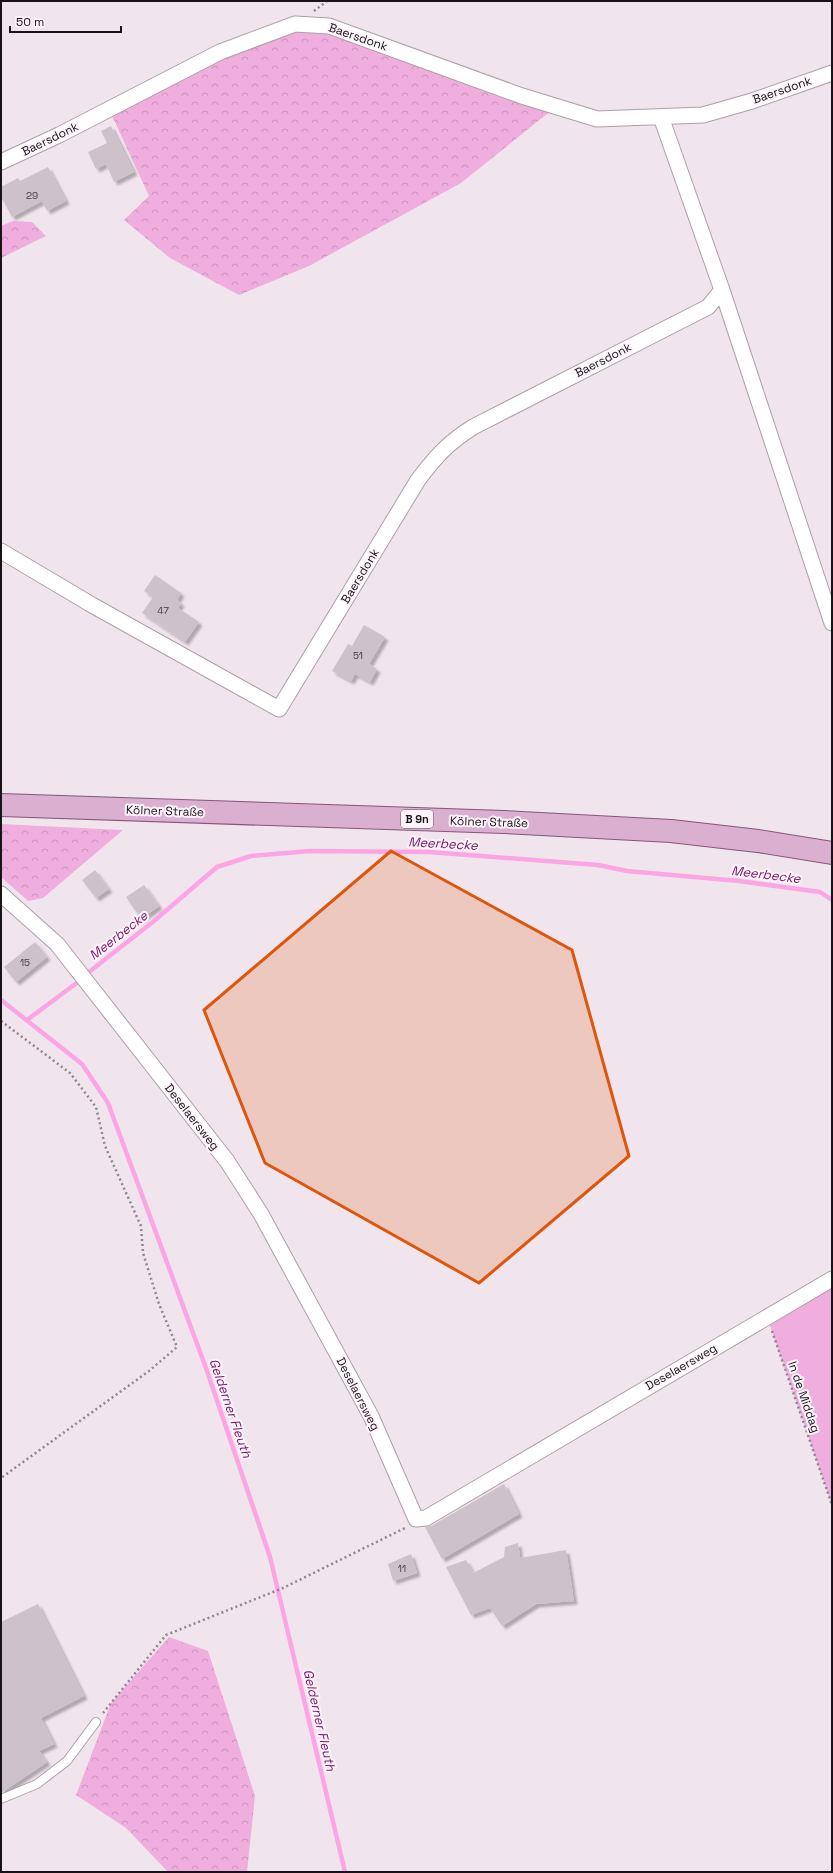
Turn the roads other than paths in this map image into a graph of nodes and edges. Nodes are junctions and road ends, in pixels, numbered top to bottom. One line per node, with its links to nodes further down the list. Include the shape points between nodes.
1 (832, 73): 2 (street, Baersdonk, via 703,115)
2 (661, 117): 3 (street, Baersdonk, via 597,119 522,96 329,26 296,24 220,52); 4 (street)
3 (1, 162)
4 (722, 290): 5 (street, Baersdonk, via 708,307 473,427 452,441 418,480 279,709 106,613); 6 (street)
5 (1, 551)
6 (832, 623)
7 (1, 805): 8 (main road, Kölner Straße / B 9n, via 504,822 671,831)
8 (832, 853)
9 (1, 894): 10 (street, Deselaersweg, via 57,944 227,1161 261,1214 371,1416 416,1519 426,1518)
10 (832, 1279)
11 (96, 1722): 12 (lane, via 68,1761 37,1784)
12 (1, 1799)

